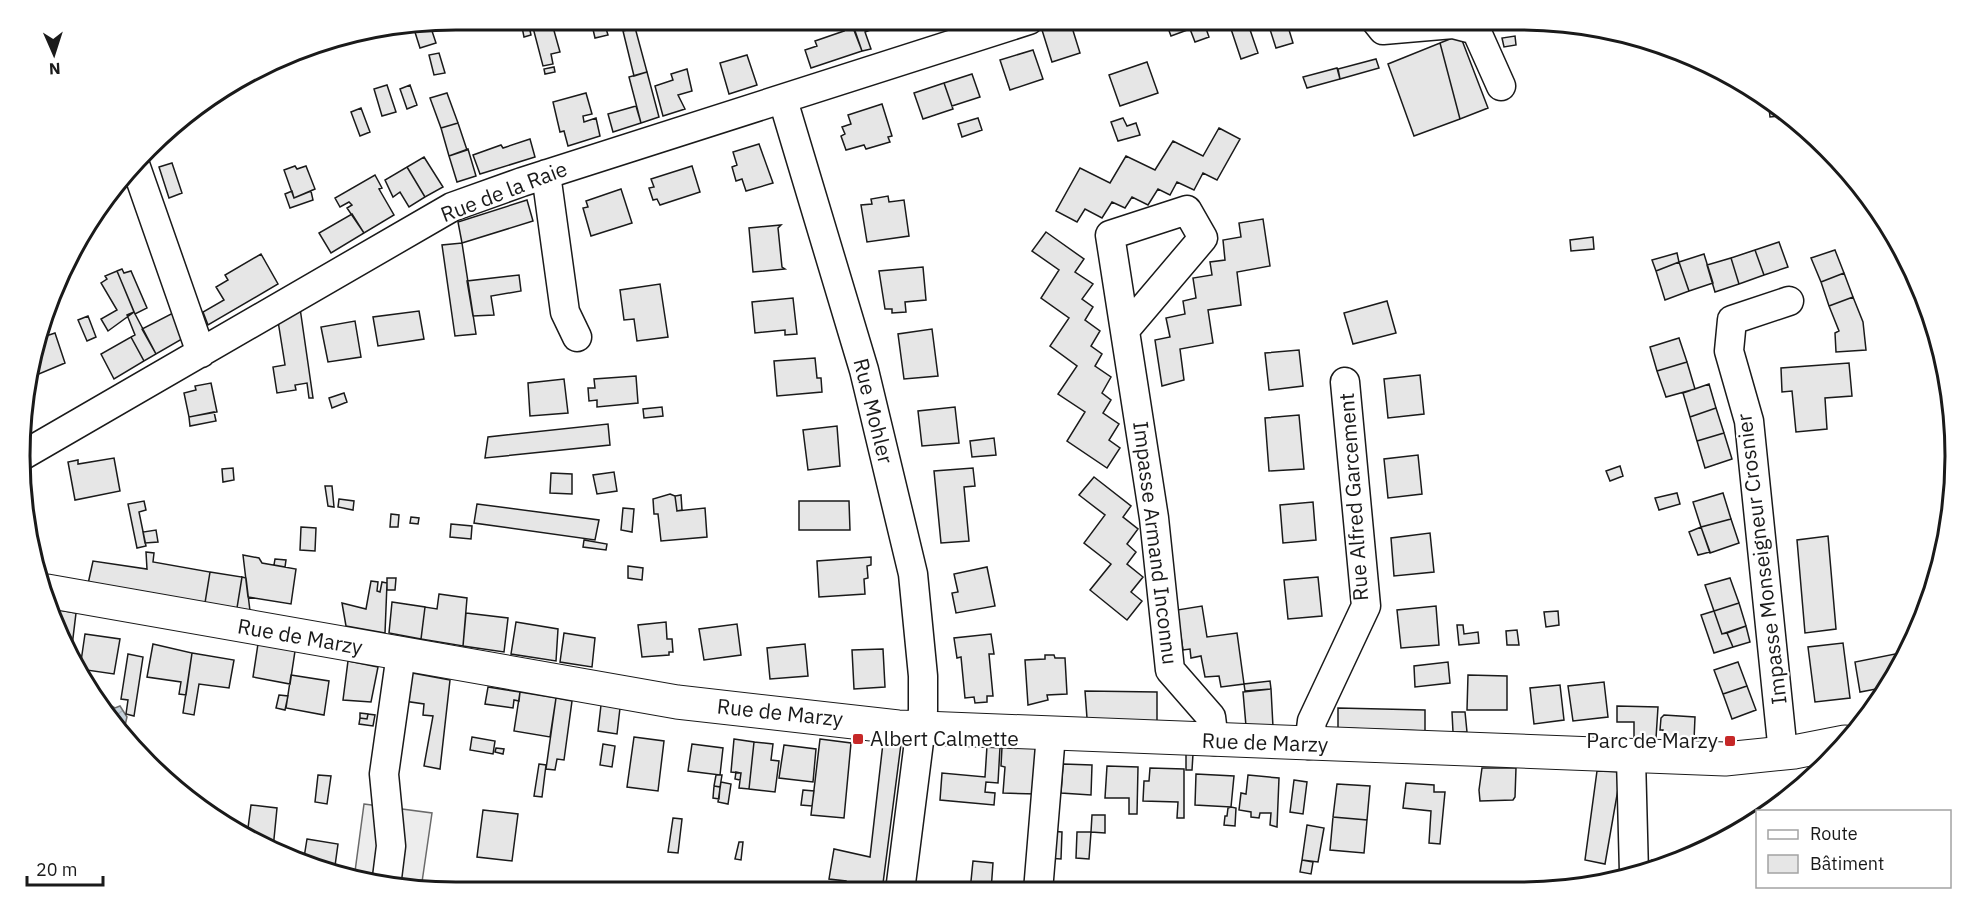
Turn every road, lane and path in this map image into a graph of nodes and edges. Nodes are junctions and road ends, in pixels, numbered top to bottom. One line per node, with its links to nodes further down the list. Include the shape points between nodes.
1 (988, 30): 4 (street, Rue de la Raie)
2 (1476, 30): 3 (street)
3 (1501, 86)
4 (783, 100): 6 (street, Rue de la Raie); 15 (street, Rue Mohler, via 864,370 913,574 923,682)
5 (138, 173): 10 (street)
6 (546, 174): 9 (street, via 565,312); 10 (street, Rue de la Raie, via 452,207)
7 (1790, 301): 20 (street, Impasse Monseigneur Crosnier, via 1732,320 1730,351 1749,421)
8 (1125, 330): 17 (street, Impasse Armand Inconnu, via 1154,518 1170,670 1211,717)
9 (577, 337)
10 (201, 353): 12 (street, Rue de la Raie)
11 (1345, 382): 18 (street, Rue Alfred Garcement, via 1366,606 1312,721)
12 (30, 451)
13 (53, 592): 14 (main road, Rue de Marzy)
14 (401, 654): 15 (main road, Rue de Marzy, via 676,702); 23 (street, via 384,774 391,846)
15 (921, 728): 16 (main road, Rue de Marzy); 24 (street, Rue Mohler)
16 (1051, 734): 17 (main road, Rue de Marzy); 25 (street)
17 (1214, 741): 18 (main road, Rue de Marzy)
18 (1309, 745): 21 (main road, Rue de Marzy)
19 (1830, 746): 20 (main road, Rue de Marzy)
20 (1783, 753): 21 (main road, Rue de Marzy, via 1725,759)
21 (1631, 758): 22 (street)
22 (1634, 866)
23 (387, 876)
24 (901, 882)
25 (1039, 882)

